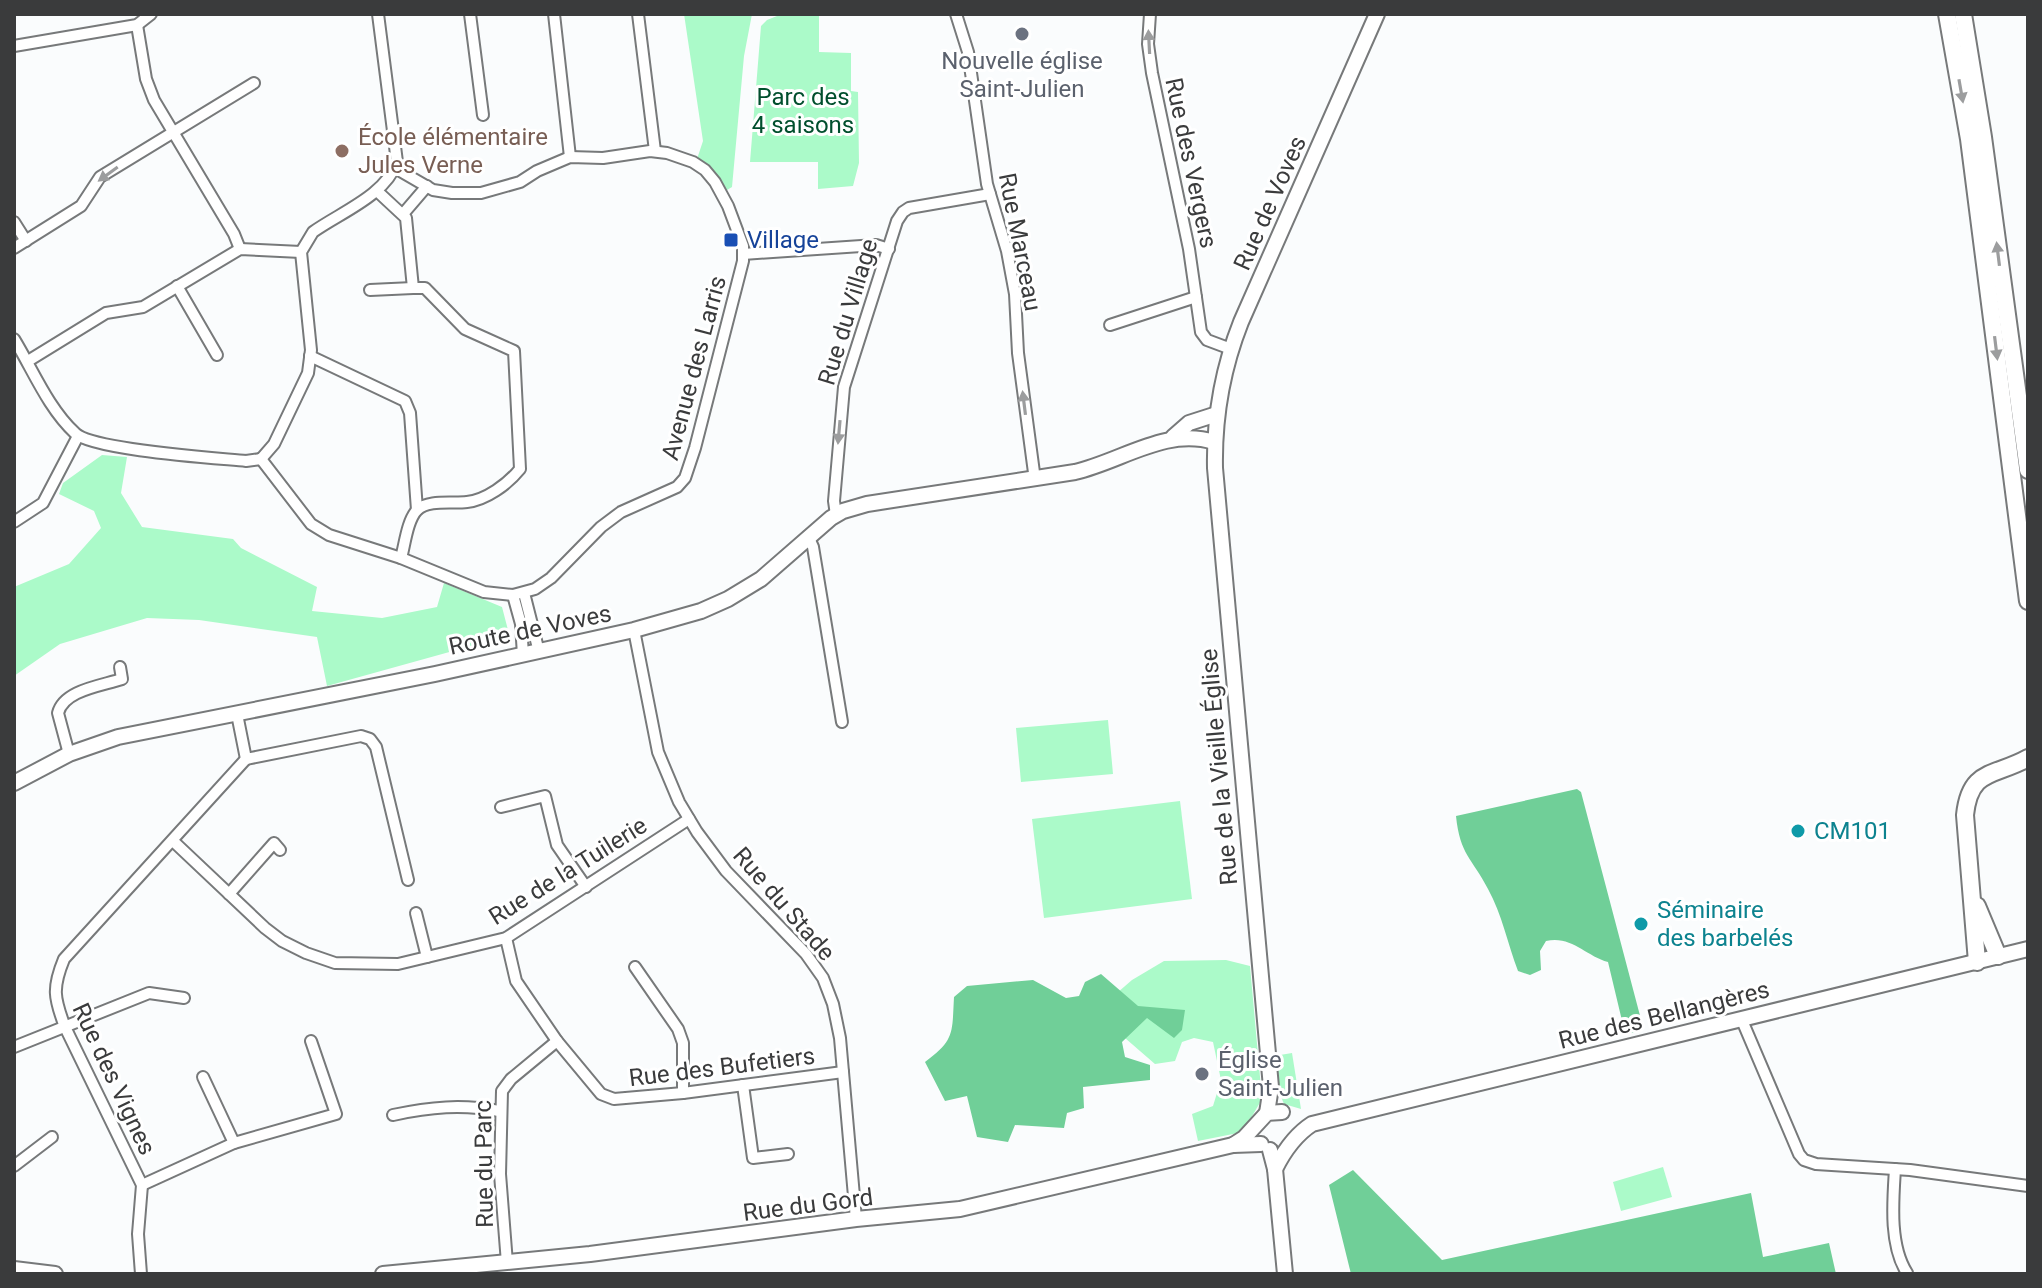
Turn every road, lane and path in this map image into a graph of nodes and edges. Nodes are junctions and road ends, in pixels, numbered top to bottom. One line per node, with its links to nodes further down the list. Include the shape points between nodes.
1 (151, 14): 11 (street)
2 (378, 14): 18 (street)
3 (470, 14): 14 (street)
4 (554, 14): 17 (street)
5 (638, 14): 16 (street)
6 (956, 14): 21 (street, Rue Marceau, via 968,52)
7 (1150, 14): 33 (street, Rue des Vergers, one-way to 7, via 1152,73)
8 (1377, 14): 36 (main road, Rue de Voves)
9 (1947, 14): 53 (main road, one-way to 53, via 1969,139)
10 (1963, 14): 45 (main road, one-way to 10)
11 (137, 25): 12 (street); 15 (street, via 148,87)
12 (14, 46)
13 (254, 83): 15 (street)
14 (483, 115)
15 (173, 132): 24 (street, one-way to 24, via 100,177 81,206); 26 (street)
16 (655, 151): 17 (street); 29 (street, via 693,162 715,182)
17 (570, 157): 19 (street, via 520,182 481,193)
18 (395, 168): 19 (street); 20 (street)
19 (427, 186): 22 (street)
20 (377, 191): 22 (street); 28 (street, via 313,232)
21 (990, 194): 27 (street, Rue du Village, via 903,212); 46 (street, Rue Marceau, one-way to 21, via 1015,294)
22 (403, 214): 31 (street)
23 (14, 222): 24 (street)
24 (26, 241): 25 (street)
25 (14, 248)
26 (240, 249): 28 (street); 30 (street)
27 (889, 249): 29 (street, via 876,245); 48 (street, Rue du Village, one-way to 48, via 844,387)
28 (301, 252): 38 (street)
29 (743, 254): 52 (street, Avenue des Larris, via 685,478 669,492 621,512 551,578)
30 (177, 286): 37 (street); 39 (street, via 143,307 106,313)
31 (413, 288): 32 (street); 47 (street, via 425,288 465,329 514,351 520,469 508,483 471,502)
32 (370, 290)
33 (1196, 297): 34 (street); 36 (street, Rue des Vergers, via 1201,332 1207,340)
34 (1110, 325)
35 (14, 339): 39 (street)
36 (1231, 349): 40 (main road, Rue de Voves)
37 (217, 355)
38 (310, 356): 44 (street, via 308,373 274,444); 47 (street, via 405,401)
39 (28, 361): 41 (street, via 56,412)
40 (1217, 414): 42 (main road, via 1189,423); 43 (main road, Rue de Voves)
41 (78, 436): 44 (street, via 112,445); 49 (street, via 43,503)
42 (1173, 437): 43 (main road); 46 (main road, via 1096,467)
43 (1214, 442): 92 (main road, Rue de la Vieille Église, via 1271,1087)
44 (261, 459): 51 (street, via 311,524)
45 (2028, 470)
46 (1035, 480): 48 (main road, Route de Voves, via 867,504)
47 (417, 510): 51 (street)
48 (836, 515): 50 (main road, Route de Voves)
49 (14, 522)
50 (808, 536): 54 (main road, Route de Voves, via 761,579 728,599); 59 (street)
51 (401, 558): 52 (street, via 484,592)
52 (519, 595): 55 (street); 56 (street)
53 (2028, 601)
54 (634, 630): 55 (main road, Route de Voves); 67 (street, Rue du Stade, via 658,752)
55 (539, 652): 56 (main road, Route de Voves)
56 (523, 655): 58 (main road, Route de Voves)
57 (120, 667): 60 (street, via 122,679 66,698 59,707)
58 (237, 714): 60 (main road, Route de Voves, via 118,737); 62 (street)
59 (842, 722)
60 (69, 754): 65 (main road, Route de Voves)
61 (2028, 758): 63 (main road)
62 (246, 759): 68 (street, Rue des Vignes); 70 (street, via 361,736 370,739)
63 (2010, 768): 64 (main road); 73 (main road, via 1975,782 1966,802)
64 (2028, 773)
65 (14, 783)
66 (501, 807): 71 (street, via 545,796 557,845)
67 (689, 819): 71 (street, Rue de la Tuilerie); 87 (street, Rue du Stade, via 726,871 823,978 834,1006)
68 (173, 841): 72 (street, Rue de la Tuilerie); 83 (street, Rue des Vignes, via 64,959 55,981)
69 (280, 850): 72 (street, via 274,843)
70 (408, 880)
71 (586, 887): 75 (street, Rue de la Tuilerie)
72 (229, 894): 78 (street, Rue de la Tuilerie, via 282,941 335,963 398,964)
73 (1973, 897): 77 (main road); 79 (main road)
74 (416, 913): 78 (street)
75 (506, 938): 78 (street, Rue de la Tuilerie); 85 (street, Rue des Bufetiers, via 516,981)
76 (2028, 949): 77 (main road, Rue des Bellangères)
77 (1998, 956): 79 (main road, Rue des Bellangères)
78 (427, 957)
79 (1977, 962): 82 (main road, Rue des Bellangères)
80 (635, 967): 90 (street, via 678,1029)
81 (184, 998): 83 (street, via 149,993)
82 (1741, 1018): 94 (main road, Rue des Bellangères); 105 (street, via 1804,1160)
83 (65, 1027): 86 (street); 106 (street, Rue des Vignes)
84 (311, 1041): 98 (street, via 336,1114)
85 (557, 1041): 90 (street, Rue des Bufetiers, via 601,1094 614,1099); 91 (street, Rue du Parc, via 511,1079 502,1091)
86 (14, 1047)
87 (843, 1072): 89 (street, Rue des Bufetiers); 108 (street, Rue du Stade)
88 (203, 1077): 98 (street)
89 (743, 1085): 90 (street, Rue des Bufetiers); 102 (street, via 753,1158)
90 (683, 1093)
91 (499, 1111): 93 (street, via 467,1105); 109 (street, Rue du Parc)
92 (1280, 1114): 94 (main road); 95 (main road); 96 (main road)
93 (393, 1115)
94 (1312, 1124): 96 (main road)
95 (1257, 1127): 99 (main road); 100 (main road)
96 (1296, 1136): 101 (main road)
97 (52, 1137): 103 (street)
98 (234, 1143): 106 (street)
99 (1233, 1145): 100 (main road); 108 (main road, Rue du Gord, via 960,1209)
100 (1265, 1147): 101 (main road); 104 (main road)
101 (1286, 1149): 104 (main road)
102 (788, 1154)
103 (14, 1166)
104 (1275, 1169): 115 (main road)
105 (1895, 1169): 107 (street); 111 (street, via 1896,1241)
106 (142, 1185): 113 (street, Rue des Vignes)
107 (2028, 1186)
108 (856, 1219): 109 (main road, Rue du Gord)
109 (507, 1263): 114 (main road, Rue du Gord)
110 (14, 1269): 112 (main road)
111 (1907, 1273)
112 (55, 1274)
113 (141, 1274)
114 (383, 1274)
115 (1285, 1274)

